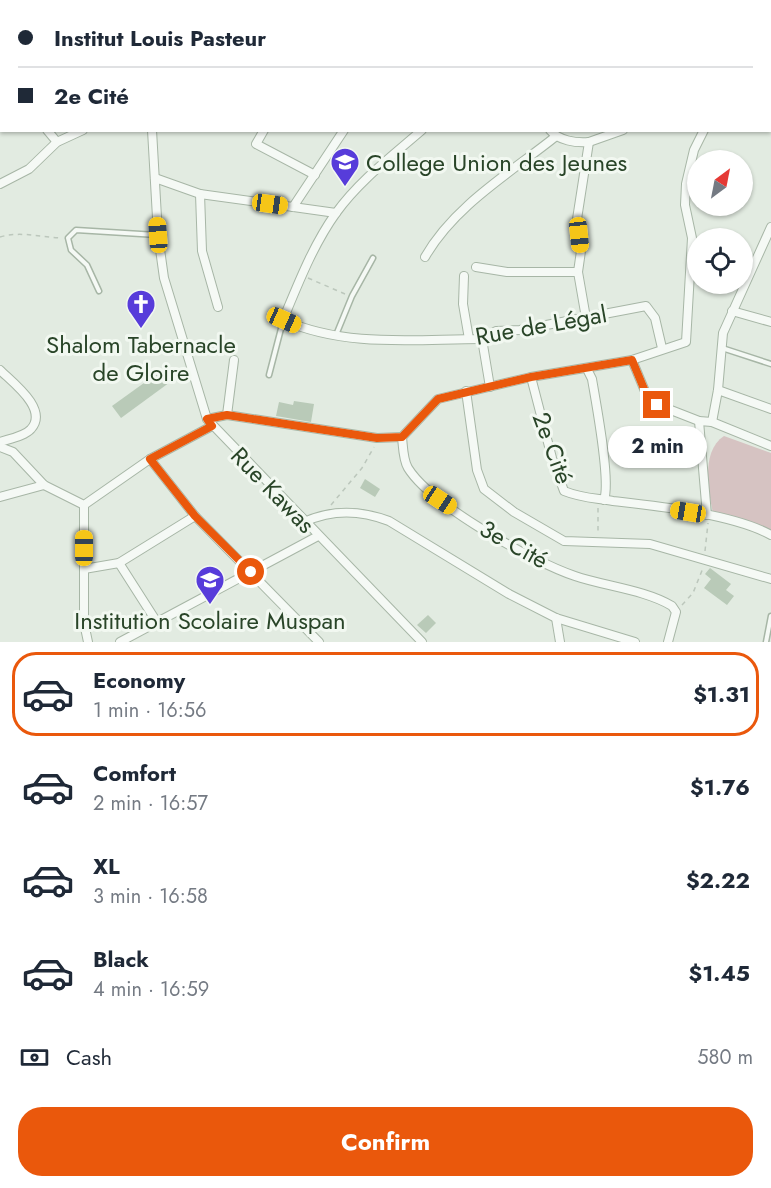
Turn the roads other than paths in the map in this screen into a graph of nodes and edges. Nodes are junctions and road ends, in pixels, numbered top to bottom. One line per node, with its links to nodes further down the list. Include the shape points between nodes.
1 (99, 0): 2 (street)
2 (131, 0)
3 (49, 132): 12 (street)
4 (78, 132): 12 (street)
5 (152, 132): 15 (street, Rue Kawas)
6 (263, 132): 14 (street, via 256,144)
7 (343, 132): 14 (street)
8 (420, 132): 19 (street, via 374,172)
9 (617, 132): 13 (street)
10 (703, 132): 36 (street, via 686,184 685,205 692,237 686,342)
11 (553, 134): 13 (street, via 578,143); 22 (street, via 456,216 438,234)
12 (57, 142): 16 (street, via 29,169)
13 (589, 142): 25 (street, via 577,219 581,251)
14 (315, 174): 18 (street)
15 (155, 178): 17 (street); 21 (street, Rue Kawas)
16 (0, 184)
17 (200, 194): 18 (street); 28 (street, via 202,251)
18 (293, 207): 19 (street)
19 (336, 213): 31 (street, via 302,276)
20 (771, 227): 29 (street)
21 (158, 235): 27 (lane, via 76,230 68,238 71,250 87,265); 50 (street, Rue Kawas, via 164,278)
22 (425, 257)
23 (373, 258): 33 (lane)
24 (476, 267): 25 (street, via 507,272)
25 (578, 272): 30 (street)
26 (464, 276): 34 (street, via 463,304)
27 (99, 291)
28 (218, 307)
29 (732, 311): 32 (street); 37 (street)
30 (586, 318): 35 (street, Rue de Légal, via 496,331); 36 (street, Rue de Légal, via 646,306 655,318)
31 (284, 320): 33 (street, Rue de Légal); 43 (lane)
32 (771, 322)
33 (336, 336): 34 (street, Rue de Légal, via 378,342)
34 (469, 339): 35 (street, Rue de Légal)
35 (482, 339): 45 (street)
36 (662, 348): 38 (street)
37 (722, 348): 40 (lane); 46 (street)
38 (634, 359): 41 (street); 51 (street, via 647,396 657,405)
39 (234, 360): 49 (street)
40 (771, 364)
41 (587, 369): 44 (street); 60 (street, via 592,379 607,475)
42 (0, 370): 55 (street, via 31,402 36,416 27,432)
43 (269, 375)
44 (531, 377): 45 (street); 60 (street, 2e Cité, via 564,491 584,499)
45 (490, 387): 47 (street)
46 (718, 390): 48 (street); 52 (street)
47 (466, 391): 54 (street, via 438,399); 70 (street, 3e Cité, via 477,470 484,489 514,512 564,541 651,544)
48 (771, 408)
49 (227, 415): 50 (street); 54 (street, via 377,438)
50 (207, 419): 53 (street, Rue Kawas)
51 (699, 421): 52 (street); 62 (street)
52 (712, 422): 56 (street)
53 (212, 426): 57 (street); 64 (street, Rue Kawas)
54 (402, 437): 80 (street, 3e Cité, via 406,466 420,482 440,500 516,550 574,576 666,602 676,612)
55 (0, 444): 58 (street, via 13,452)
56 (771, 446)
57 (150, 459): 61 (street); 63 (street)
58 (44, 486): 59 (street); 61 (street)
59 (0, 497)
60 (604, 500): 62 (street, 2e Cité)
61 (84, 505): 68 (street)
62 (707, 515): 65 (street, 2e Cité)
63 (195, 516): 67 (street); 69 (street)
64 (304, 522): 66 (street, Rue Kawas); 72 (street, via 321,514 359,513 389,521)
65 (771, 535)
66 (318, 536): 69 (street); 77 (street, Rue Kawas)
67 (118, 563): 68 (street); 73 (street)
68 (84, 569): 74 (street)
69 (251, 572): 73 (street); 76 (street)
70 (771, 579)
71 (771, 616): 81 (lane)
72 (556, 618): 78 (street); 79 (street)
73 (158, 624): 75 (street)
74 (88, 642)
75 (120, 642)
76 (319, 642)
77 (422, 642)
78 (560, 642)
79 (635, 642)
80 (668, 642)
81 (766, 642)

